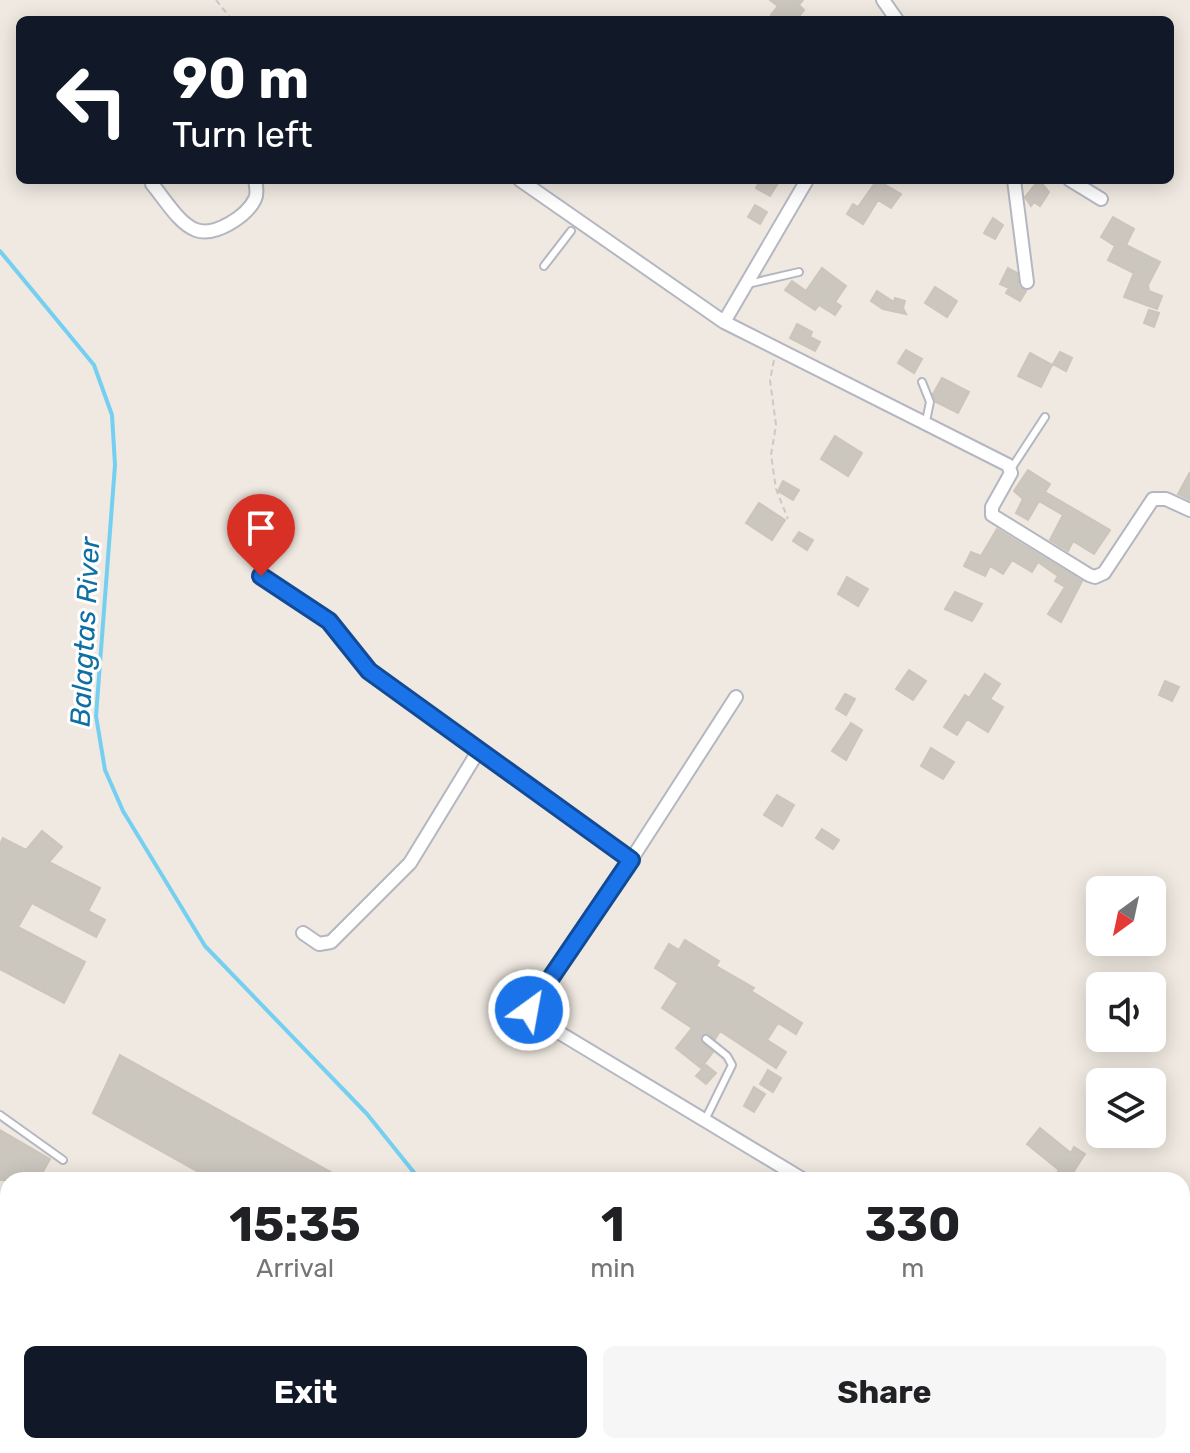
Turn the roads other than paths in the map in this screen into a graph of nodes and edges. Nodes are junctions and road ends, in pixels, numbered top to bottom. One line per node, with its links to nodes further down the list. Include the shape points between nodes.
1 (152, 184): 2 (street, via 185,222 205,232 222,228 252,203)
2 (256, 184)
3 (525, 184): 8 (street)
4 (805, 184): 12 (street)
5 (1015, 184): 11 (street)
6 (1077, 184): 7 (street)
7 (1101, 199)
8 (575, 226): 9 (lane); 13 (street)
9 (544, 266)
10 (799, 272): 12 (lane)
11 (1027, 282)
12 (745, 285): 13 (street)
13 (724, 322): 16 (street)
14 (922, 382): 16 (lane, via 930,402)
15 (1045, 417): 17 (lane)
16 (926, 421): 17 (street)
17 (1011, 469): 18 (street, via 992,515 1095,577 1104,573 1147,503 1159,497)
18 (1190, 510)
19 (261, 576): 21 (street, via 329,621 369,671)
20 (736, 697): 22 (street)
21 (479, 750): 22 (street); 23 (street, via 399,877 331,942 319,944)
22 (631, 860): 26 (street, via 531,1003 530,1015)
23 (303, 933)
24 (706, 1039): 26 (lane, via 732,1065)
25 (0, 1115): 27 (lane)
26 (705, 1120): 28 (street)
27 (63, 1160)
28 (791, 1172)

